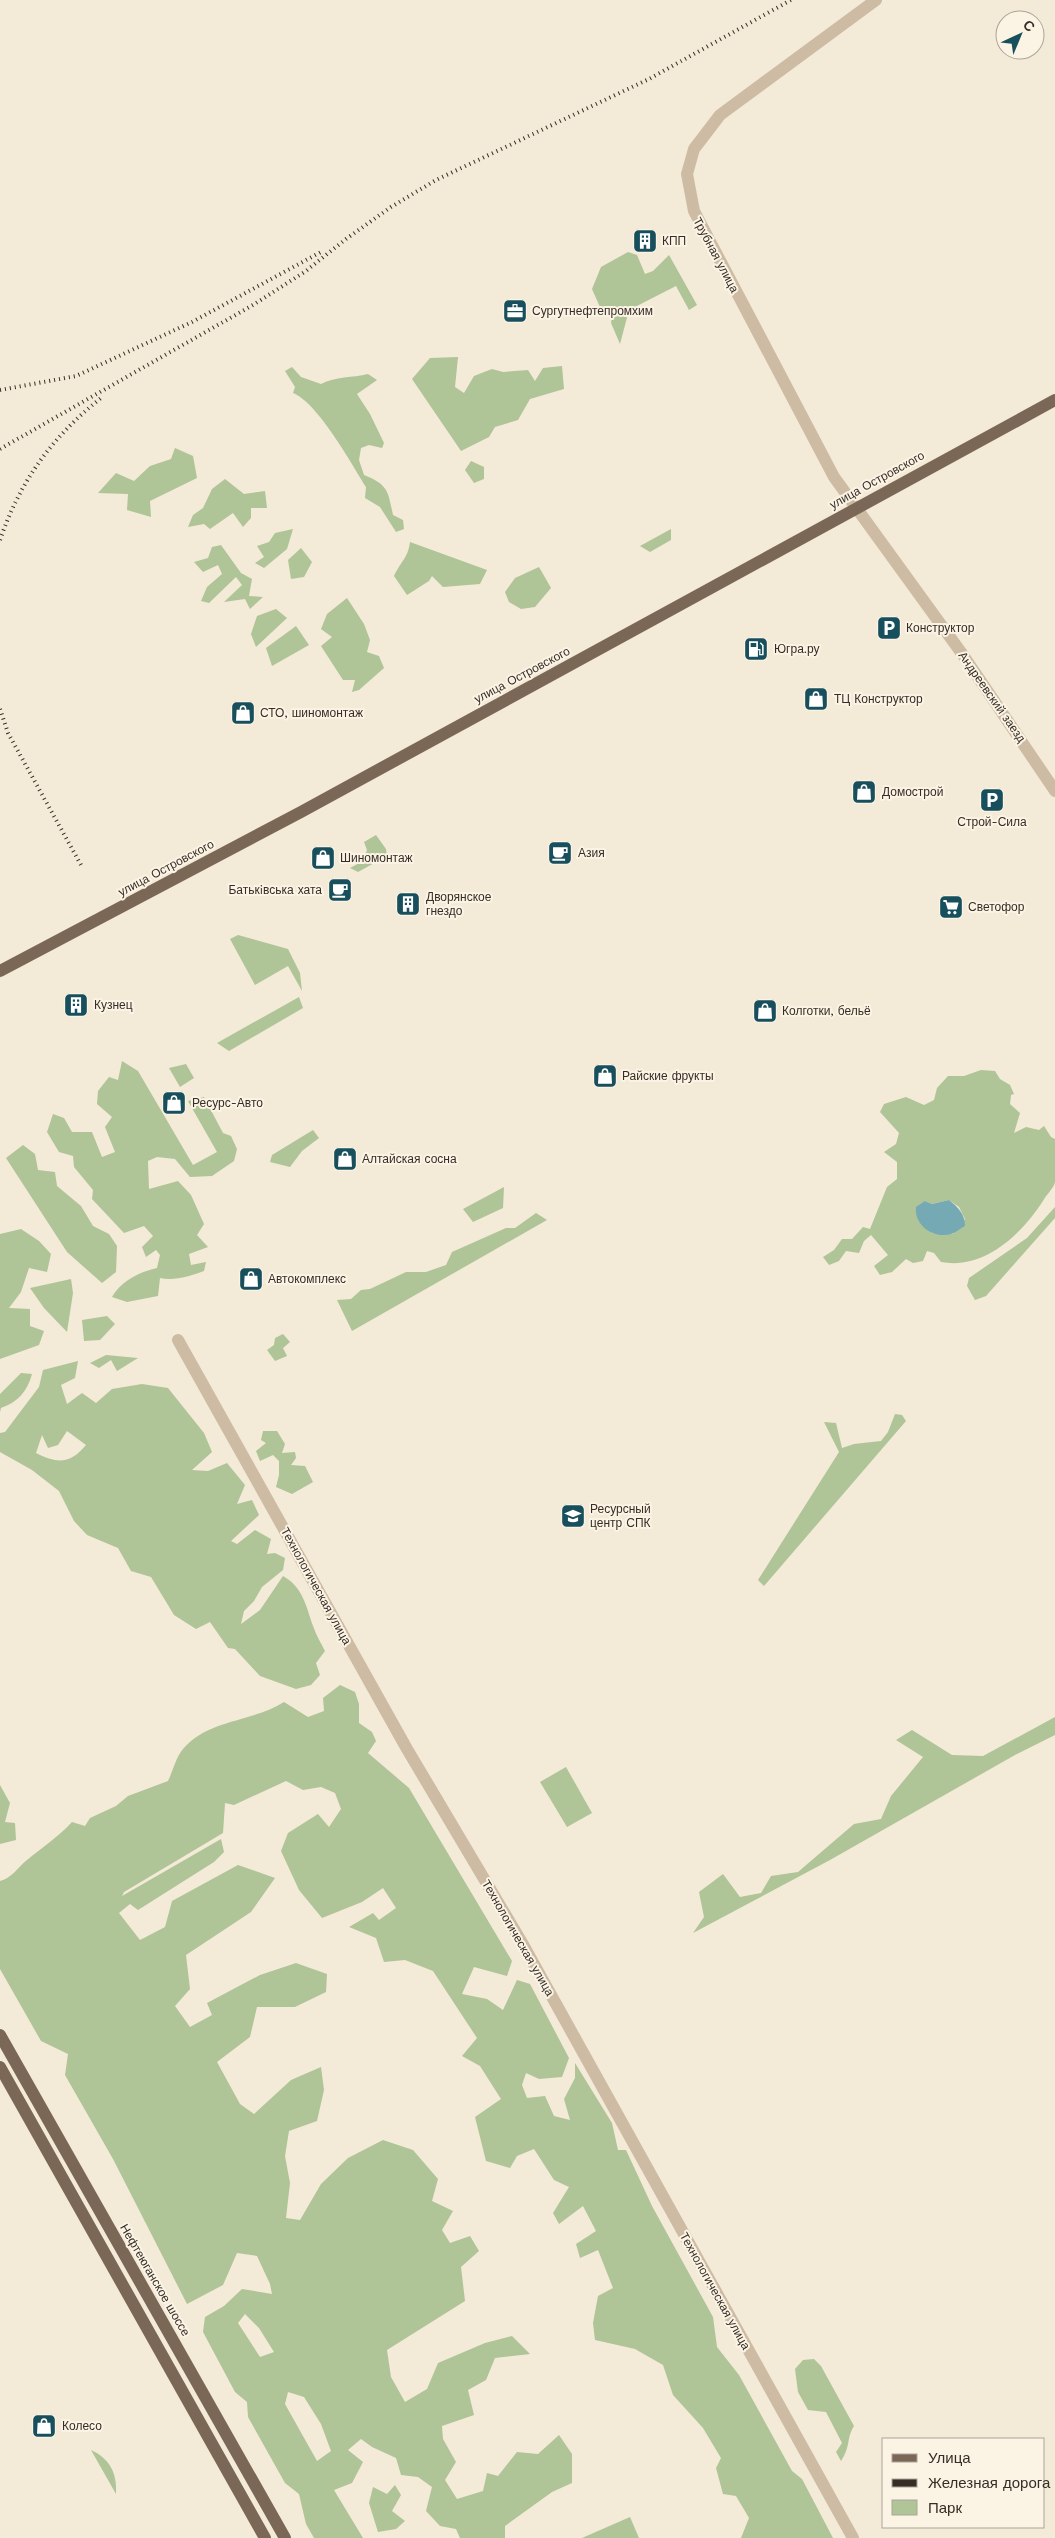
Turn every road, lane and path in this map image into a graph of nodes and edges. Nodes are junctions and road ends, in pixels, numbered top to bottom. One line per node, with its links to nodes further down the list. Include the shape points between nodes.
1 (876, 0): 3 (street, Трубная улица, via 720,115 694,149 687,174 694,211 834,477)
2 (1055, 400): 3 (main road, улица Островского)
3 (856, 507): 4 (street, Андреевский заезд); 5 (main road, улица Островского, via 302,812)
4 (1055, 791)
5 (0, 971)
6 (178, 1340): 11 (street, Технологическая улица, via 221,1412 406,1749 521,1941)
7 (0, 2035): 10 (main road, Нефтеюганское шоссе)
8 (0, 2067): 9 (main road)
9 (265, 2538)
10 (285, 2538)
11 (853, 2538)

